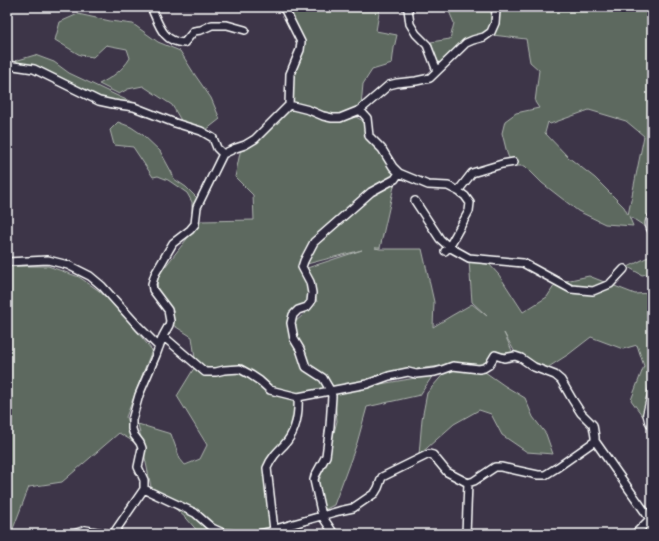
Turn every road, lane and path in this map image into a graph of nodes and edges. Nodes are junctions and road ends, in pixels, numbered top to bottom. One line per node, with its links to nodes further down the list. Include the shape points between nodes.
1 (151, 7): 5 (street, via 162,32 178,43 184,43 194,31 212,25 227,25)
2 (281, 7): 8 (street, via 301,42 290,74)
3 (406, 7): 7 (street, via 410,24 427,45)
4 (499, 7): 7 (street, via 490,32 484,37 466,43)
5 (245, 30)
6 (7, 65): 10 (street, via 34,69 99,101 134,106 201,131 213,138 217,148)
7 (437, 71): 9 (street, via 430,78 388,85)
8 (289, 105): 9 (street, via 332,118 340,118); 10 (street, via 255,139)
9 (360, 110): 12 (street, via 367,118 369,136)
10 (224, 154): 20 (street, via 197,207 195,224 172,243 155,274 152,290 168,310 170,321)
11 (514, 162): 13 (street, via 472,173)
12 (399, 173): 13 (street, via 428,185 448,186); 23 (street, via 395,179 371,192 314,242 302,267 310,282 311,302 293,315 291,323 294,339 306,367 323,378)
13 (458, 191): 17 (street, via 470,203 469,210)
14 (415, 201): 17 (street)
15 (652, 214): 16 (lane, via 647,220 647,225)
16 (652, 234)
17 (447, 249): 19 (street, via 469,258 523,262 572,289 593,291 610,284)
18 (7, 262): 21 (street, via 48,260 68,265 90,276)
19 (624, 269)
20 (163, 336): 21 (street); 24 (street, via 205,372 240,369 270,390)
21 (159, 347): 28 (street, via 139,395 132,420 134,435 142,448 138,467 144,480)
22 (652, 384): 25 (lane, via 645,414 646,422)
23 (330, 390): 24 (street); 26 (street, via 367,384 408,372 434,372 453,366 479,369 489,365 495,355 504,358 515,356 561,380 581,413 593,425); 29 (street, via 332,396 326,456 314,480)
24 (298, 397): 31 (street, via 297,421 286,443 269,461 267,468)
25 (652, 430)
26 (595, 441): 27 (street, via 545,475 538,476 501,466); 39 (street, via 650,519)
27 (468, 483): 29 (street, via 447,472 434,455 429,454 382,477 375,493 353,508); 38 (street)
28 (144, 489): 33 (street); 34 (street, via 195,512 212,528)
29 (322, 516): 30 (street); 37 (street)
30 (283, 527): 31 (street); 36 (street)
31 (274, 530): 35 (street)
32 (68, 534): 33 (lane, via 85,528)
33 (113, 534)
34 (233, 534)
35 (259, 534)
36 (289, 534)
37 (334, 534)
38 (466, 534)
39 (635, 534)

